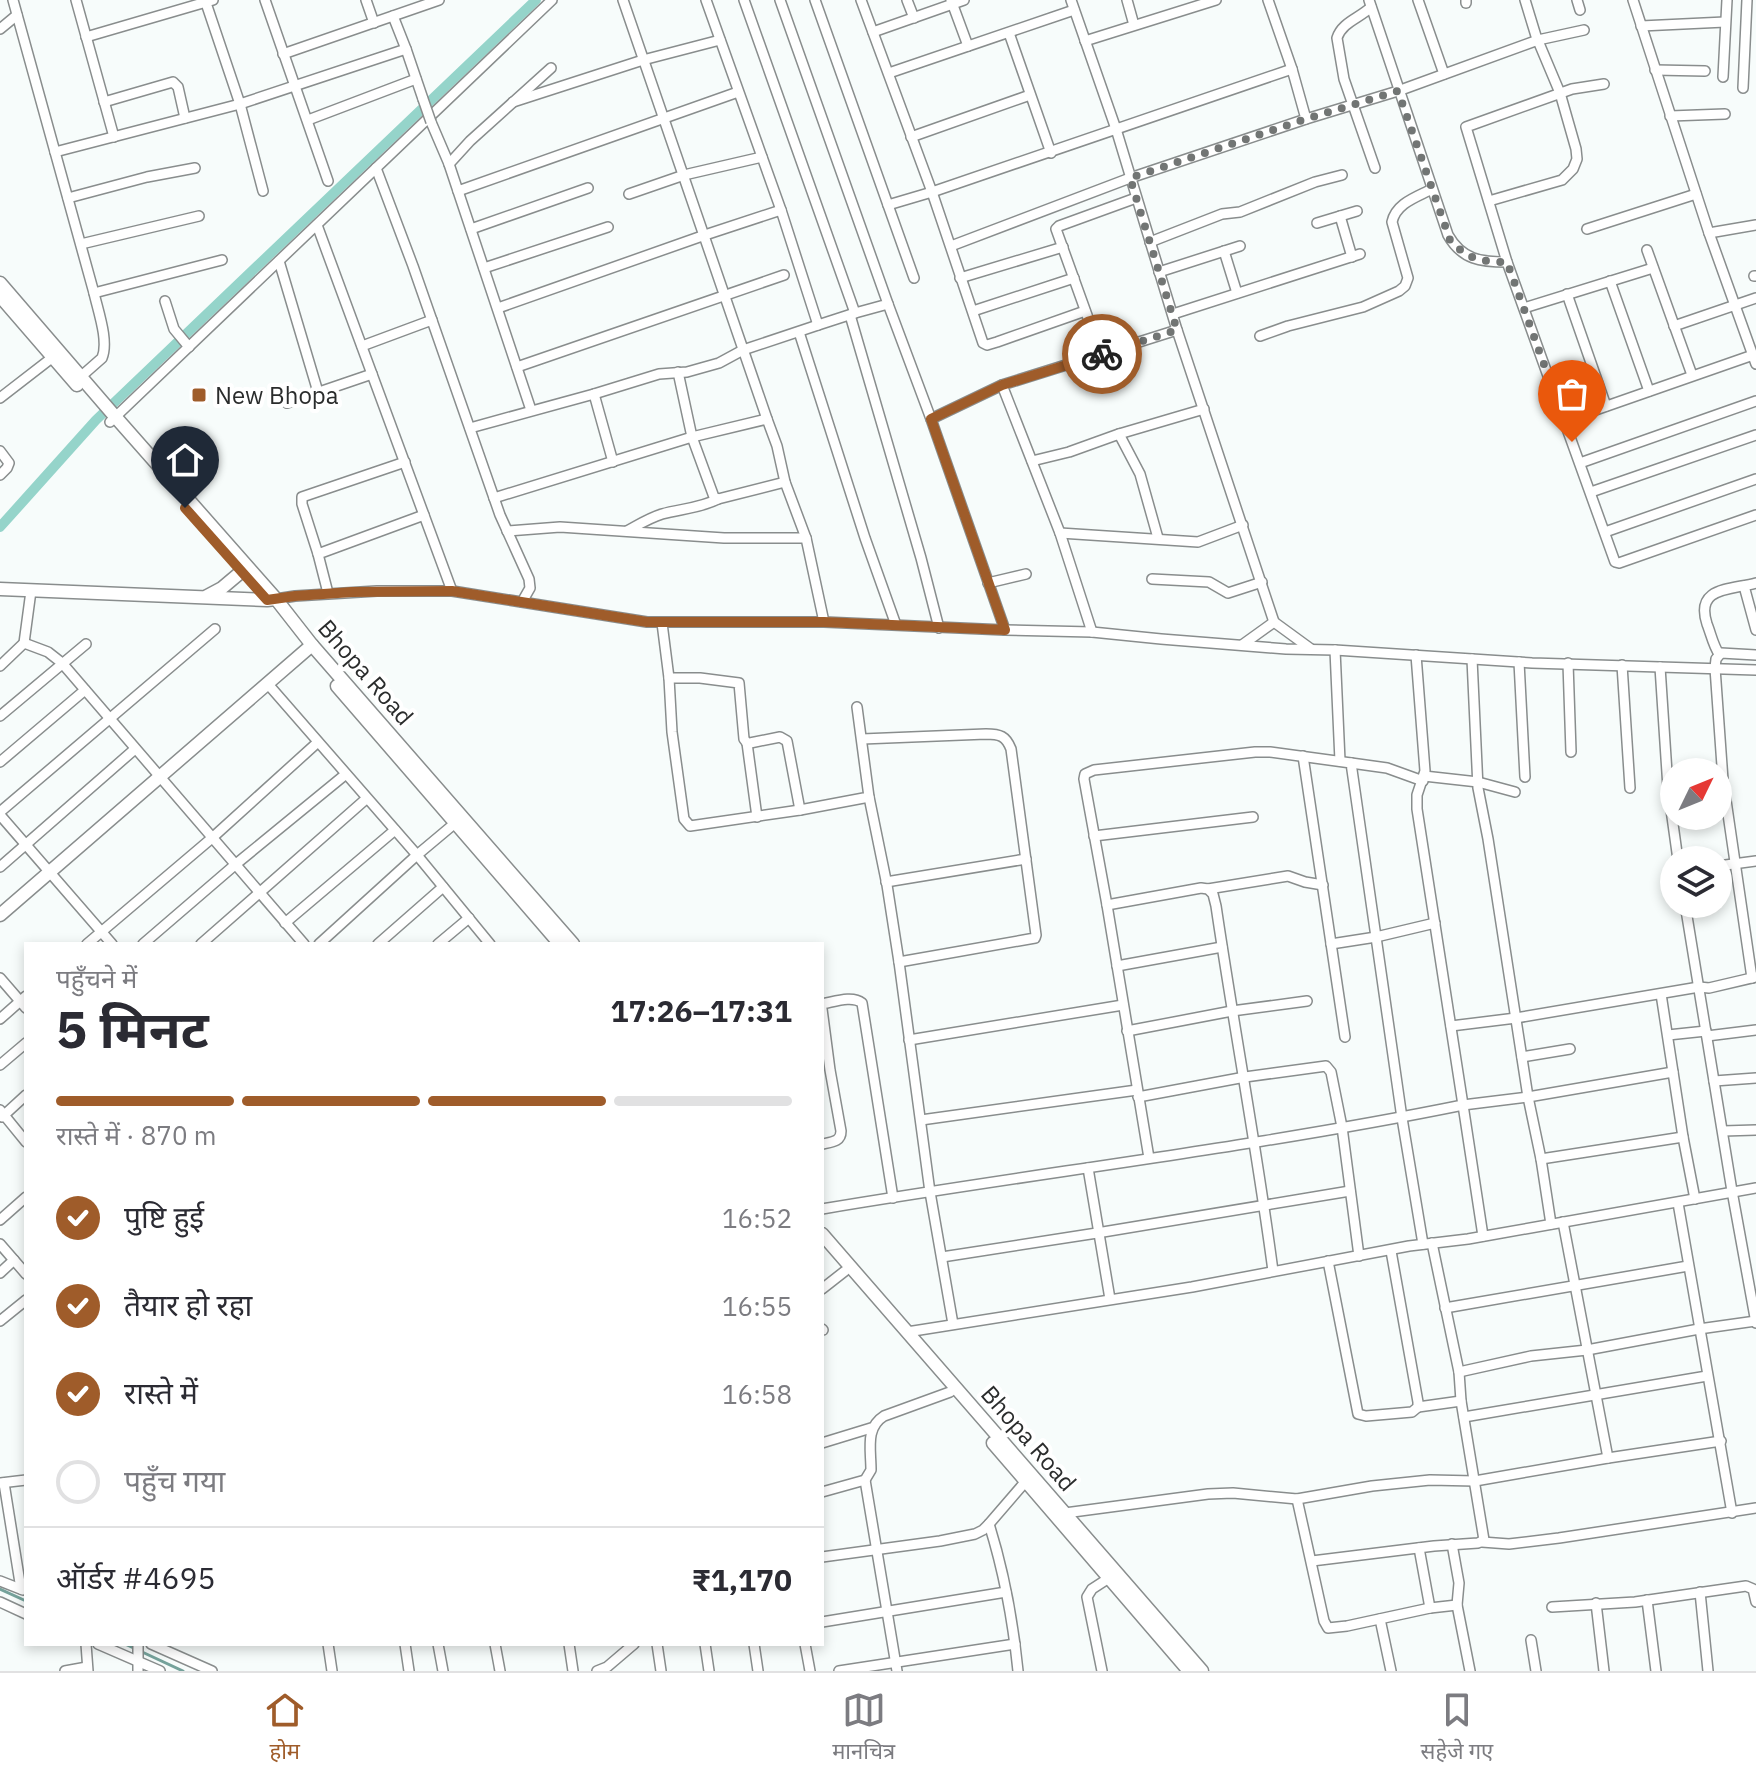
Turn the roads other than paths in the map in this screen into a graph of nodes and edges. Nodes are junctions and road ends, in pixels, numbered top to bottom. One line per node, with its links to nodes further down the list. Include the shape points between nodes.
1 (13, 0): 28 (street)
2 (76, 0): 39 (street)
3 (265, 0): 45 (street)
4 (366, 0): 32 (street)
5 (439, 0): 29 (street)
6 (552, 0): 80 (street)
7 (637, 0): 24 (street)
8 (706, 0): 40 (street)
9 (744, 0): 141 (street)
10 (780, 0): 135 (street)
11 (815, 0): 96 (street)
12 (861, 0): 37 (street)
13 (907, 0): 30 (street)
14 (964, 0): 25 (street)
15 (1127, 0): 33 (street)
16 (1216, 0): 33 (street)
17 (1268, 0): 48 (street)
18 (1418, 0): 52 (street)
19 (1525, 0): 41 (street)
20 (1633, 0): 34 (street)
21 (1727, 0): 31 (street)
22 (1747, 0): 57 (street)
23 (208, 1): 39 (street); 64 (street)
24 (624, 2): 46 (street)
25 (952, 2): 30 (street); 43 (street)
26 (1370, 3): 58 (street); 65 (street, via 1337,36)
27 (1072, 5): 38 (street); 42 (street)
28 (17, 15): 35 (street); 75 (street)
29 (393, 16): 32 (street); 44 (street)
30 (914, 18): 37 (street)
31 (1725, 22): 34 (street); 53 (street)
32 (374, 23): 45 (street)
33 (1134, 25): 42 (street)
34 (1641, 26): 49 (street)
35 (0, 29)
36 (1584, 30): 41 (street)
37 (873, 32): 51 (street)
38 (1009, 33): 43 (street); 61 (street)
39 (86, 37): 62 (street)
40 (720, 40): 46 (street); 59 (street)
41 (1538, 40): 52 (street); 60 (street)
42 (1085, 41): 72 (street)
43 (968, 46): 51 (street)
44 (406, 49): 54 (street); 56 (street)
45 (283, 54): 56 (street)
46 (643, 60): 63 (street); 69 (street)
47 (551, 68): 63 (street)
48 (1292, 69): 70 (street); 72 (street)
49 (1655, 70): 50 (street); 67 (street)
50 (1705, 71)
51 (889, 73): 74 (street)
52 (1444, 74): 58 (street)
53 (1723, 77)
54 (416, 79): 71 (street); 78 (street, bridge)
55 (1604, 84): 60 (street)
56 (294, 86): 64 (street); 71 (street)
57 (1743, 88)
58 (1398, 91): 65 (street); 87 (street)
59 (738, 92): 69 (street); 77 (street)
60 (1560, 93): 95 (street, via 1577,153 1573,169 1562,180); 95 (street, via 1467,125)
61 (1030, 95): 74 (street); 76 (street)
62 (104, 102): 68 (street, via 173,82); 73 (street)
63 (513, 102): 78 (street)
64 (240, 104): 68 (street); 88 (street)
65 (1354, 104): 70 (street); 81 (street)
66 (1725, 114): 67 (street)
67 (1670, 116): 92 (street)
68 (185, 118): 73 (street)
69 (663, 118): 82 (street); 89 (street)
70 (1306, 119): 84 (street)
71 (308, 120): 85 (street)
72 (1116, 129): 76 (street); 84 (street)
73 (114, 137): 75 (street)
74 (911, 137): 90 (street)
75 (55, 152): 93 (street)
76 (1051, 153): 90 (street)
77 (762, 157): 82 (street); 97 (street)
78 (449, 164): 89 (street)
79 (195, 168): 93 (street)
80 (376, 168): 102 (street); 143 (street)
81 (1375, 168)
82 (684, 175): 91 (street); 108 (street)
83 (1342, 175): 109 (street)
84 (1130, 178): 94 (street); 111 (street)
85 (328, 181)
86 (588, 188): 105 (street)
87 (1432, 189): 118 (street, via 1453,244 1477,260); 148 (street, via 1393,216 1408,278 1402,289 1363,307)
88 (263, 191)
89 (458, 191): 105 (street)
90 (932, 192): 96 (street); 111 (street)
91 (629, 194)
92 (1696, 194): 106 (street); 107 (street)
93 (68, 198): 110 (street)
94 (1136, 198): 109 (street); 113 (street, via 1057,227)
95 (1489, 201): 118 (street)
96 (888, 205): 123 (street)
97 (781, 210): 108 (street); 144 (street)
98 (1357, 211): 100 (street)
99 (199, 216): 110 (street)
100 (1340, 216): 101 (street); 129 (street, via 1356,256)
101 (1317, 223)
102 (317, 225): 117 (street); 150 (street)
103 (1756, 225): 107 (street)
104 (608, 227): 119 (street)
105 (471, 229): 119 (street)
106 (1587, 229)
107 (1709, 233): 136 (street)
108 (705, 235): 130 (street); 137 (street)
109 (1150, 242): 121 (street)
110 (81, 244): 128 (street)
111 (951, 246): 124 (street)
112 (1240, 246): 115 (street)
113 (1063, 247): 124 (street); 125 (street)
114 (1647, 250): 120 (street)
115 (1224, 251): 121 (street); 129 (street)
116 (222, 260): 128 (street)
117 (279, 261): 149 (street); 162 (street)
118 (1507, 262): 138 (street)
119 (484, 268): 137 (street)
120 (1653, 268): 126 (street); 145 (street)
121 (1159, 272): 142 (street)
122 (784, 275): 130 (street)
123 (914, 278)
124 (960, 278): 139 (street)
125 (1074, 278): 139 (street); 140 (street)
126 (1610, 281): 131 (street); 161 (street)
127 (0, 283): 159 (main road, Bhopa Road)
128 (94, 293): 159 (street, via 104,354)
129 (1237, 293): 142 (street)
130 (725, 294): 151 (street); 155 (street)
131 (1567, 294): 138 (street); 167 (street)
132 (0, 296): 154 (main road, Bhopa Road)
133 (1756, 298): 136 (street)
134 (165, 301): 149 (street, via 174,329)
135 (888, 304): 141 (street); 172 (street)
136 (1734, 304): 145 (street); 152 (street)
137 (498, 308): 155 (street)
138 (1524, 308): 173 (street)
139 (973, 311): 140 (street, via 987,345)
140 (1085, 311): 153 (street)
141 (852, 314): 144 (street); 217 (street)
142 (1173, 314): 146 (street)
143 (432, 320): 150 (street); 174 (street)
144 (818, 325): 147 (street)
145 (1674, 326): 158 (street)
146 (1177, 330): 153 (street); 168 (street)
147 (799, 332): 151 (street); 216 (street)
148 (1260, 336)
149 (185, 342): 170 (street)
150 (362, 346): 157 (street)
151 (743, 350): 156 (street, via 719,363); 171 (street)
152 (1754, 353): 158 (street)
153 (1101, 354): 160 (street)
154 (53, 357): 159 (main road, Bhopa Road); 164 (street)
155 (517, 367): 169 (street)
156 (678, 372): 163 (street); 177 (street)
157 (372, 374): 162 (street); 180 (street)
158 (1692, 375): 161 (street)
159 (78, 379): 170 (main road, Bhopa Road)
160 (1002, 385): 172 (street); 179 (street)
161 (1649, 391): 167 (street)
162 (318, 392): 166 (street)
163 (594, 394): 169 (street); 181 (street)
164 (0, 398)
165 (1756, 401): 182 (street)
166 (287, 403)
167 (1606, 406): 173 (street)
168 (1204, 409): 175 (street); 191 (street)
169 (531, 410): 174 (street)
170 (111, 418): 199 (main road, Bhopa Road); 211 (main road, Bhopa Road)
171 (767, 419): 177 (street); 185 (street)
172 (931, 419): 203 (street)
173 (1564, 421): 182 (street)
174 (470, 428): 187 (street)
175 (1119, 434): 179 (street); 197 (street, via 1140,474)
176 (1756, 435): 186 (street)
177 (692, 437): 181 (street); 188 (street)
178 (0, 451): 183 (street, via 9,463)
179 (1032, 461): 195 (street)
180 (405, 462): 189 (street); 198 (street, via 302,497)
181 (613, 462): 187 (street)
182 (1580, 463): 186 (street)
183 (0, 475)
184 (1756, 479): 194 (street)
185 (785, 482): 188 (street); 196 (street)
186 (1591, 492): 194 (street)
187 (494, 498): 192 (street)
188 (718, 499): 193 (street, via 648,519)
189 (424, 515): 198 (street); 208 (street)
190 (1756, 515): 194 (street, via 1619,563)
191 (1243, 525): 197 (street, via 1202,541); 202 (street)
192 (507, 531): 193 (street, via 550,526); 212 (street, via 529,579)
193 (627, 531): 196 (street)
194 (1605, 532)
195 (1060, 533): 197 (street); 221 (street)
196 (806, 538): 213 (street)
197 (1158, 538)
198 (318, 554): 209 (street)
199 (241, 572): 210 (main road); 211 (main road, Bhopa Road)
200 (1026, 574): 203 (street)
201 (1152, 579): 202 (street, via 1209,582 1228,593)
202 (1262, 582): 214 (street)
203 (988, 583): 219 (street)
204 (1756, 583): 205 (street)
205 (1744, 586): 220 (street); 228 (street, via 1713,594 1705,602 1703,612)
206 (0, 589): 207 (main road)
207 (31, 591): 210 (main road); 222 (street)
208 (452, 591): 209 (street); 212 (street)
209 (328, 593): 211 (street)
210 (205, 598): 211 (main road)
211 (271, 600): 225 (main road, Bhopa Road)
212 (522, 602): 215 (street)
213 (824, 622): 215 (street); 216 (street)
214 (1274, 622): 224 (street); 226 (street)
215 (662, 623): 240 (street)
216 (896, 625): 217 (street)
217 (939, 628): 219 (street)
218 (215, 629): 245 (street)
219 (1005, 630): 221 (street)
220 (1756, 630)
221 (1092, 632): 224 (street)
222 (24, 643): 233 (street); 236 (street)
223 (86, 644): 233 (street)
224 (1242, 645): 226 (street)
225 (309, 648): 241 (main road); 269 (main road, Bhopa Road)
226 (1311, 649): 227 (street)
227 (1335, 650): 229 (street); 255 (street)
228 (1719, 654): 230 (street); 238 (street)
229 (1416, 655): 231 (street); 259 (street)
230 (1756, 655)
231 (1472, 659): 232 (street); 260 (street)
232 (1519, 662): 234 (street); 258 (street)
233 (62, 663): 242 (street); 244 (street)
234 (1568, 663): 235 (street); 250 (street)
235 (1622, 665): 237 (street); 261 (street)
236 (0, 666)
237 (1660, 667): 238 (street); 252 (street)
238 (1715, 668): 239 (street); 253 (street)
239 (1756, 670)
240 (669, 678): 248 (street, via 739,683); 267 (street, via 687,824)
241 (267, 683): 247 (street); 257 (main road)
242 (85, 690): 245 (street); 254 (street)
243 (857, 707): 246 (street)
244 (0, 716)
245 (110, 719): 249 (street); 266 (street)
246 (862, 739): 263 (street); 276 (street, via 1005,737)
247 (318, 742): 256 (street); 273 (street)
248 (747, 743): 265 (street, via 780,737 787,741); 267 (street)
249 (135, 749): 257 (street); 274 (street)
250 (1571, 752)
251 (1303, 756): 255 (street); 272 (street, via 1255,752 1089,771 1084,779); 284 (street)
252 (1668, 758)
253 (1720, 758)
254 (0, 762)
255 (1346, 762): 259 (street); 295 (street)
256 (346, 774): 264 (street); 278 (street)
257 (159, 777): 273 (street); 282 (main road)
258 (1525, 777)
259 (1423, 779): 260 (street); 293 (street, via 1417,809)
260 (1478, 782): 262 (street); 320 (street)
261 (1630, 788)
262 (1515, 792)
263 (869, 797): 265 (street); 283 (street)
264 (366, 799): 270 (street); 287 (street)
265 (800, 810): 267 (street)
266 (0, 814): 274 (street)
267 (757, 817)
268 (1253, 817): 272 (street)
269 (459, 820): 275 (street); 305 (main road, Bhopa Road); 306 (main road, Bhopa Road)
270 (395, 830): 275 (street); 292 (street)
271 (1731, 830): 279 (street)
272 (1094, 836): 288 (street)
273 (212, 838): 278 (street); 294 (street)
274 (26, 844): 281 (street); 282 (street)
275 (417, 855): 285 (street); 301 (street)
276 (1026, 859): 283 (street); 309 (street, via 1035,938)
277 (1756, 861): 279 (street)
278 (236, 864): 287 (street); 298 (street)
279 (1737, 864): 280 (street); 312 (street)
280 (1732, 865)
281 (0, 867)
282 (49, 872): 289 (main road); 294 (street)
283 (886, 882): 309 (street)
284 (1323, 885): 286 (street, via 1288,876); 307 (street)
285 (443, 887): 290 (street); 302 (street)
286 (1208, 889): 288 (street); 308 (street)
287 (261, 893): 292 (street); 299 (street)
288 (1107, 905): 310 (street)
289 (0, 915)
290 (469, 918): 303 (street); 304 (street)
291 (1687, 918): 313 (street)
292 (285, 923): 300 (street)
293 (1435, 923): 295 (street); 323 (street)
294 (102, 931): 296 (street); 297 (street)
295 (1376, 937): 307 (street); 343 (street)
296 (89, 942)
297 (110, 942)
298 (145, 942)
299 (203, 942)
300 (302, 942)
301 (321, 942)
302 (380, 942)
303 (440, 942)
304 (488, 942)
305 (558, 942)
306 (571, 942)
307 (1331, 944): 328 (street)
308 (1222, 947): 310 (street); 319 (street)
309 (899, 962): 329 (street)
310 (1117, 966): 317 (street)
311 (0, 978): 316 (street)
312 (1754, 978): 313 (street)
313 (1699, 987): 314 (street); 326 (street)
314 (1661, 994): 320 (street); 327 (street)
315 (1307, 1001): 319 (street)
316 (24, 1002): 321 (street)
317 (1123, 1005): 325 (street); 329 (street)
318 (824, 1006): 359 (street, via 850,999 862,1003)
319 (1232, 1011): 325 (street); 335 (street)
320 (1516, 1018): 323 (street); 332 (street)
321 (0, 1019)
322 (824, 1022): 351 (street, via 841,1136)
323 (1451, 1026): 341 (street)
324 (1756, 1030): 326 (street)
325 (1127, 1031): 338 (street)
326 (1707, 1033): 327 (street); 337 (street)
327 (1668, 1035): 334 (street)
328 (1345, 1037)
329 (909, 1040): 344 (street)
330 (24, 1045): 333 (street)
331 (1570, 1049): 332 (street)
332 (1522, 1057): 340 (street)
333 (0, 1065)
334 (1673, 1072): 340 (street); 348 (street)
335 (1245, 1077): 338 (street); 345 (street, via 1326,1066); 350 (street)
336 (1756, 1078): 337 (street)
337 (1714, 1081): 347 (street)
338 (1137, 1093): 344 (street); 352 (street)
339 (24, 1097): 342 (street)
340 (1528, 1097): 341 (street); 353 (street)
341 (1463, 1105): 343 (street); 370 (street)
342 (1, 1114): 349 (street)
343 (1402, 1118): 345 (street); 371 (street)
344 (921, 1120): 358 (street)
345 (1342, 1127): 350 (street); 356 (street)
346 (1756, 1130): 347 (street)
347 (1723, 1131): 357 (street)
348 (1683, 1137): 353 (street); 361 (street)
349 (24, 1140)
350 (1255, 1142): 352 (street); 363 (street)
351 (824, 1144)
352 (1149, 1158): 354 (street)
353 (1541, 1159): 367 (street)
354 (1088, 1168): 358 (street); 368 (street)
355 (1756, 1188): 357 (street)
356 (1350, 1191): 363 (street); 375 (street)
357 (1732, 1191): 361 (street); 390 (street)
358 (930, 1192): 359 (street); 376 (street)
359 (893, 1198): 364 (street)
360 (24, 1199): 365 (street)
361 (1695, 1199): 362 (street)
362 (1678, 1203): 366 (street); 379 (street)
363 (1264, 1204): 368 (street); 381 (street)
364 (824, 1209)
365 (0, 1220)
366 (1563, 1222): 367 (street); 384 (street)
367 (1551, 1224): 370 (street)
368 (1097, 1233): 376 (street); 386 (street)
369 (824, 1236): 393 (main road, Bhopa Road)
370 (1483, 1236): 371 (street)
371 (1427, 1243): 374 (street); 388 (street)
372 (0, 1244): 377 (street)
373 (824, 1246): 380 (main road, Bhopa Road)
374 (1391, 1251): 375 (street); 400 (street)
375 (1359, 1256): 378 (street)
376 (942, 1257): 391 (street)
377 (14, 1260): 382 (street); 383 (street)
378 (1328, 1261): 381 (street); 400 (street, via 1358,1414 1412,1412)
379 (1688, 1266): 384 (street); 392 (street)
380 (845, 1271): 385 (street); 397 (main road, Bhopa Road)
381 (1273, 1271): 386 (street)
382 (24, 1272)
383 (0, 1273)
384 (1575, 1286): 388 (street); 394 (street)
385 (824, 1287)
386 (1110, 1299): 391 (street)
387 (24, 1302): 389 (street)
388 (1445, 1308): 395 (street)
389 (0, 1321)
390 (1756, 1322): 392 (street)
391 (953, 1324): 393 (street)
392 (1699, 1329): 394 (street); 396 (street)
393 (907, 1332): 397 (main road, Bhopa Road)
394 (1587, 1350): 395 (street); 398 (street)
395 (1459, 1372): 399 (street)
396 (1707, 1376): 398 (street); 403 (street)
397 (953, 1390): 402 (street, via 884,1416); 408 (main road, Bhopa Road); 414 (main road, Bhopa Road)
398 (1597, 1393): 401 (street); 405 (street)
399 (1461, 1401): 400 (street); 401 (street)
400 (1418, 1407)
401 (1464, 1417): 409 (street)
402 (871, 1428): 404 (street); 407 (street, via 871,1470)
403 (1721, 1441): 405 (street); 415 (street)
404 (824, 1442)
405 (1608, 1458): 409 (street)
406 (24, 1480): 410 (street)
407 (865, 1480): 411 (street); 420 (street)
408 (1026, 1481): 416 (street); 423 (main road, Bhopa Road)
409 (1475, 1481): 412 (street, via 1430,1480); 417 (street)
410 (2, 1483): 425 (street)
411 (824, 1491)
412 (1297, 1499): 414 (street, via 1208,1494); 422 (street)
413 (1756, 1508): 415 (street)
414 (1065, 1513): 476 (main road, Bhopa Road)
415 (1732, 1513): 417 (street, via 1521,1543)
416 (989, 1524): 420 (street, via 975,1534); 426 (street)
417 (1482, 1542): 418 (street)
418 (1452, 1544): 419 (street); 432 (street)
419 (1419, 1548): 422 (street); 434 (street)
420 (877, 1549): 421 (street); 435 (street)
421 (824, 1557)
422 (1312, 1561): 437 (street, via 1326,1626)
423 (1109, 1578): 474 (street, via 1087,1597); 475 (main road, Bhopa Road)
424 (0, 1581): 425 (street)
425 (23, 1590)
426 (1006, 1592): 435 (street); 440 (street)
427 (1700, 1592): 428 (street); 430 (street, via 1750,1586); 481 (street)
428 (1647, 1600): 431 (street); 480 (street)
429 (0, 1602): 436 (street)
430 (1756, 1602)
431 (1596, 1603): 433 (street); 479 (street)
432 (1457, 1605): 434 (street); 458 (street)
433 (1552, 1607)
434 (1430, 1608): 437 (street)
435 (887, 1610): 438 (street); 455 (street)
436 (24, 1613)
437 (1380, 1619): 477 (street)
438 (824, 1622)
439 (1531, 1640): 478 (street)
440 (1015, 1644): 455 (street); 473 (street)
441 (86, 1646): 456 (street)
442 (108, 1646): 454 (street)
443 (156, 1646): 462 (street)
444 (328, 1646): 463 (street)
445 (405, 1646): 464 (street)
446 (438, 1646): 465 (street)
447 (495, 1646): 466 (street)
448 (569, 1646): 467 (street)
449 (632, 1646): 457 (street)
450 (657, 1646): 468 (street)
451 (705, 1646): 469 (street)
452 (754, 1646): 470 (street)
453 (805, 1646): 471 (street)
454 (137, 1652): 460 (street); 461 (street)
455 (896, 1666): 472 (street)
456 (87, 1669): 459 (street)
457 (604, 1670)
458 (1468, 1670)
459 (65, 1671)
460 (138, 1671)
461 (160, 1671)
462 (212, 1671)
463 (332, 1671)
464 (409, 1671)
465 (443, 1671)
466 (500, 1671)
467 (573, 1671)
468 (661, 1671)
469 (709, 1671)
470 (758, 1671)
471 (810, 1671)
472 (839, 1671)
473 (1018, 1671)
474 (1102, 1671)
475 (1189, 1671)
476 (1202, 1671)
477 (1391, 1671)
478 (1536, 1671)
479 (1604, 1671)
480 (1656, 1671)
481 (1708, 1671)

